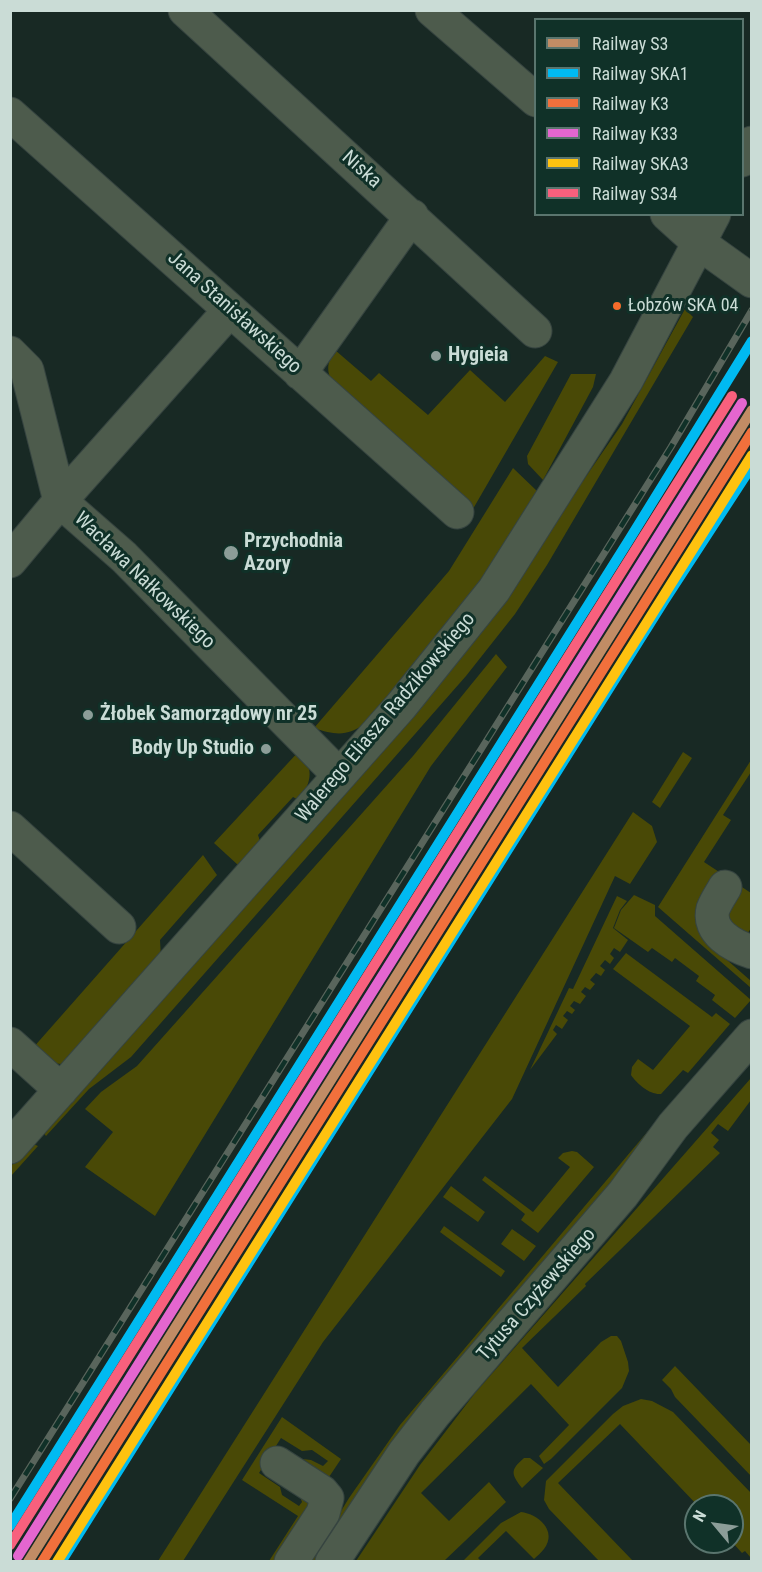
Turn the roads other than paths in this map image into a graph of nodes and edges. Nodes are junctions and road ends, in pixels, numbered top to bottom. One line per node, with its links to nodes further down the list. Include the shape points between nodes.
1 (185, 10): 7 (street, Niska)
2 (432, 10): 3 (street)
3 (534, 98)
4 (10, 114): 11 (street, Jana Stanisławskiego)
5 (752, 143): 6 (street)
6 (744, 157)
7 (412, 216): 12 (street, Niska); 14 (street)
8 (672, 216): 9 (street)
9 (706, 229): 10 (street); 18 (street, Walerego Eliasza Radzikowskiego, via 626,381 494,590 401,706)
10 (752, 281)
11 (230, 310): 14 (street, Jana Stanisławskiego); 15 (street)
12 (535, 331)
13 (10, 353): 15 (street, Wacława Nałkowskiego, via 27,370)
14 (300, 373): 16 (street, Jana Stanisławskiego)
15 (60, 501): 17 (street); 18 (street, Wacława Nałkowskiego, via 123,557)
16 (457, 512)
17 (10, 561)
18 (339, 775): 25 (street, Walerego Eliasza Radzikowskiego)
19 (10, 828): 21 (street)
20 (725, 887): 22 (street, via 713,909 713,923 722,936)
21 (119, 927)
22 (752, 952)
23 (752, 1036): 29 (street, Tytusa Czyżewskiego, via 429,1421)
24 (10, 1044): 25 (street)
25 (61, 1090): 26 (street, Walerego Eliasza Radzikowskiego)
26 (10, 1147)
27 (277, 1462): 28 (street, via 327,1498)
28 (291, 1562)
29 (332, 1562)

